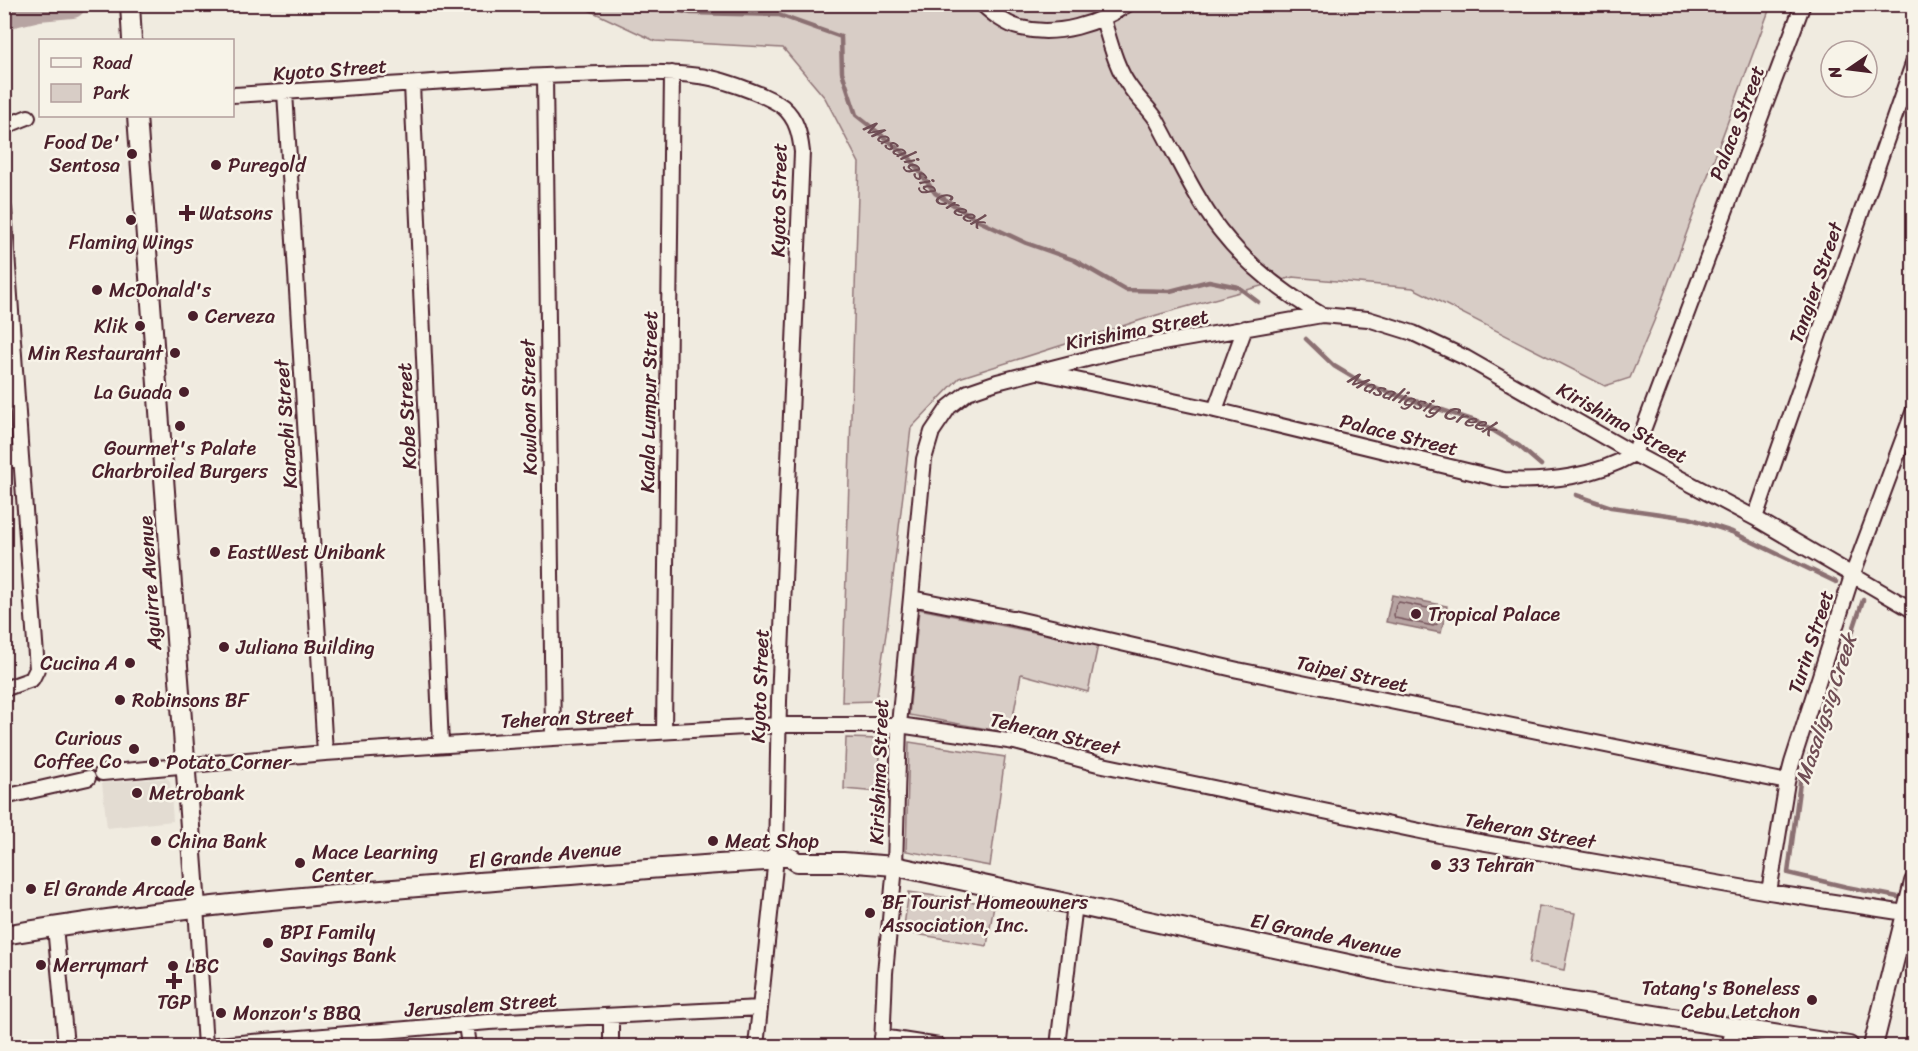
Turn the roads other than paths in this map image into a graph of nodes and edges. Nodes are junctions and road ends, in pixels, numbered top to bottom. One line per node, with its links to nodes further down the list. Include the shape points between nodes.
1 (982, 4): 5 (street, via 998,18 1020,28 1046,31)
2 (1128, 4): 5 (street)
3 (1803, 4): 22 (street, Palace Street)
4 (130, 9): 6 (street)
5 (1103, 19): 17 (street, via 1121,73 1155,119 1220,230 1258,272)
6 (132, 39)
7 (1914, 61): 25 (street, Tangier Street)
8 (672, 73): 9 (street, Kyoto Street); 30 (street, Kyoto Street, via 702,76 765,97 783,107 794,119 800,135); 32 (street, Kuala Lumpur Street)
9 (545, 76): 10 (street, Kyoto Street); 33 (street, Kowloon Street)
10 (412, 84): 11 (street, Kyoto Street); 34 (street, Kobe Street)
11 (285, 92): 12 (street, Kyoto Street); 35 (street, Karachi Street)
12 (234, 95)
13 (28, 117): 15 (street)
14 (137, 117): 36 (street, Aguirre Avenue)
15 (4, 130)
16 (4, 209): 23 (street)
17 (1322, 315): 18 (street, Kirishima Street); 22 (street, Kirishima Street, via 1368,319 1413,333 1466,358)
18 (1245, 328): 19 (street, Kirishima Street, via 1122,350); 20 (street)
19 (1036, 372): 20 (street, Palace Street); 27 (street, Kirishima Street, via 969,392 950,407 932,432 924,459)
20 (1215, 410): 22 (street, Palace Street, via 1504,480 1572,477 1599,471)
21 (1914, 410): 26 (street, Turin Street)
22 (1634, 454): 25 (street, Kirishima Street)
23 (21, 457): 24 (street); 29 (street, via 38,669 32,678)
24 (4, 462)
25 (1755, 518): 26 (street, Kirishima Street)
26 (1852, 576): 28 (street, Kirishima Street); 39 (street, Turin Street)
27 (910, 598): 31 (street, Kirishima Street); 39 (street, Taipei Street, via 1017,618 1238,670)
28 (1914, 611)
29 (4, 689)
30 (778, 725): 31 (street, Teheran Street); 32 (street, Teheran Street); 41 (street, Kyoto Street)
31 (899, 725): 42 (street, Kirishima Street); 44 (street, Teheran Street, via 1016,742 1098,764 1439,835)
32 (664, 731): 33 (street, Teheran Street)
33 (553, 738): 34 (street, Teheran Street)
34 (441, 745): 35 (street, Teheran Street)
35 (325, 753): 36 (street, Teheran Street)
36 (186, 766): 37 (street, Teheran Street); 46 (street, Aguirre Avenue)
37 (102, 773)
38 (88, 778): 40 (street)
39 (1787, 782): 44 (street, Turin Street)
40 (4, 797)
41 (773, 862): 42 (street, El Grande Avenue, via 789,857 797,862); 46 (street, El Grande Avenue); 50 (street, Kyoto Street)
42 (895, 866): 45 (street, El Grande Avenue); 55 (street, Kirishima Street)
43 (1914, 882): 47 (street)
44 (1769, 892): 47 (street, Teheran Street)
45 (1075, 904): 53 (street, El Grande Avenue, via 1390,973); 62 (street)
46 (196, 907): 48 (street, El Grande Avenue); 56 (street, Aguirre Avenue)
47 (1905, 913): 65 (street)
48 (55, 926): 49 (street, El Grande Avenue); 57 (street)
49 (4, 934)
50 (760, 1008): 51 (street, Jerusalem Street); 60 (street, Kyoto Street)
51 (611, 1016): 52 (street, Jerusalem Street); 59 (street)
52 (466, 1024): 54 (street, Jerusalem Street); 58 (street)
53 (1734, 1028): 63 (street); 64 (street, El Grande Avenue)
54 (347, 1040): 56 (street, Jerusalem Street)
55 (882, 1042): 61 (street)
56 (205, 1046)
57 (66, 1047)
58 (469, 1047)
59 (611, 1047)
60 (756, 1047)
61 (939, 1047)
62 (1058, 1047)
63 (1730, 1047)
64 (1849, 1047)
65 (1873, 1047)

